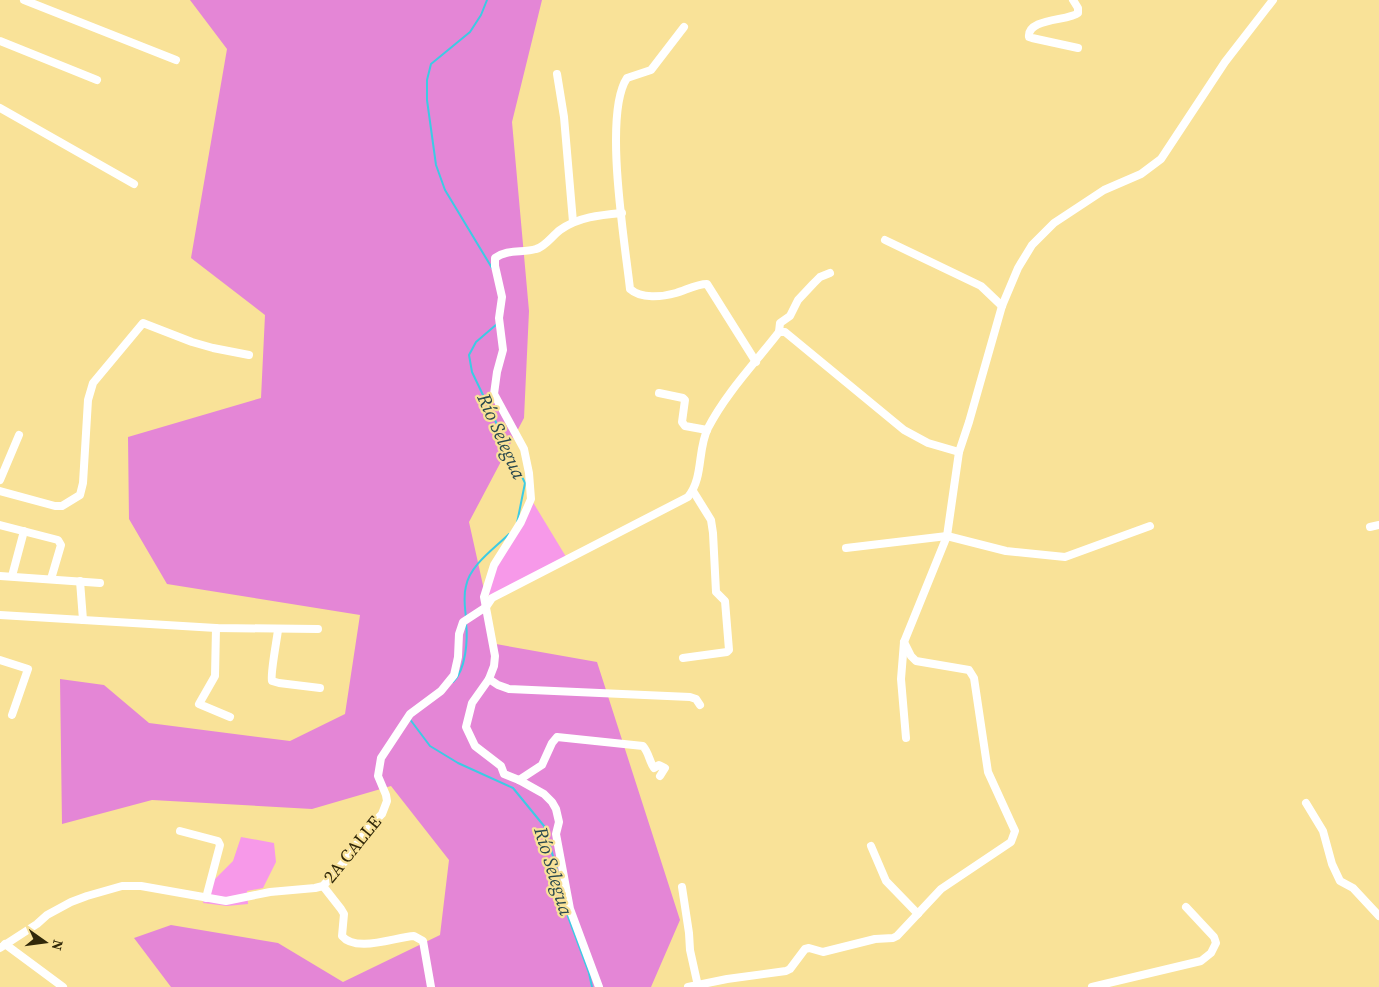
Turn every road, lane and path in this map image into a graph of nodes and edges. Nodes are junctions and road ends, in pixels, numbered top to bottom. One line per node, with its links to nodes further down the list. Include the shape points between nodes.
1 (24, 0): 7 (street)
2 (1073, 0): 6 (street, via 1078,8 1074,17 1044,22 1031,29 1029,37)
3 (1274, 0): 16 (street, via 1225,62 1161,159 1141,174 1104,190 1054,223 1032,245)
4 (684, 27): 12 (street, via 651,70 625,81 615,128)
5 (0, 41): 9 (street)
6 (1078, 48)
7 (176, 60)
8 (558, 74): 13 (street)
9 (97, 80)
10 (0, 108): 11 (street)
11 (134, 184)
12 (622, 212): 13 (street); 19 (street, via 630,289 635,294 646,296 674,294 707,284)
13 (573, 222): 39 (street, via 537,249 501,253 495,258 502,297 503,350 494,394 524,450 531,499 522,522 494,565 484,598)
14 (885, 240): 16 (street, via 981,286)
15 (830, 273): 17 (street, via 820,276 798,300 790,316 780,323)
16 (1002, 306): 23 (street)
17 (779, 332): 19 (street); 23 (street, via 786,332 904,430 928,443)
18 (249, 355): 25 (street, via 192,342 143,323 101,372 90,390 80,495 62,506 54,506)
19 (756, 362): 21 (street, via 721,406)
20 (659, 392): 21 (street, via 685,400 682,422 685,426)
21 (707, 430): 26 (street)
22 (19, 435): 24 (street)
23 (958, 452): 32 (street)
24 (0, 480)
25 (0, 491)
26 (693, 491): 39 (street, 2A CALLE, via 688,497 492,598); 46 (street, via 711,520 716,592 725,601 729,650)
27 (0, 525): 31 (street)
28 (1379, 525): 30 (street)
29 (1150, 526): 32 (street, via 1065,557 1006,551)
30 (1370, 528)
31 (24, 531): 35 (street); 36 (street, via 61,542)
32 (947, 536): 33 (street); 45 (street)
33 (846, 548)
34 (0, 576): 35 (street)
35 (12, 576): 36 (street)
36 (52, 579): 37 (street)
37 (80, 582): 38 (street); 41 (street)
38 (100, 583)
39 (486, 607): 48 (street, via 495,656); 59 (street, 2A CALLE, via 466,620 459,634 454,675 441,691 410,714 381,758 378,776 387,801 382,814)
40 (0, 616): 41 (street)
41 (83, 620): 42 (street)
42 (216, 628): 44 (street); 52 (street, via 214,676 199,704)
43 (318, 629): 44 (street)
44 (278, 630): 49 (street, via 272,681)
45 (904, 642): 53 (street, via 901,679); 63 (street, via 916,661 972,673 988,772 1015,831 1011,842 941,889)
46 (683, 658)
47 (0, 660): 51 (street, via 28,669)
48 (489, 679): 50 (street, via 509,688 690,697); 55 (street, via 472,703 466,727 475,746 501,766 504,774)
49 (320, 688)
50 (700, 705)
51 (12, 715)
52 (230, 717)
53 (906, 738)
54 (660, 776): 55 (street, via 665,768 659,765 654,768 643,746 557,737 542,765)
55 (519, 780): 69 (street, via 544,794 556,809 559,822 556,834 570,909)
56 (1306, 803): 64 (street, via 1322,831 1340,881 1353,888)
57 (180, 831): 61 (street, via 220,845)
58 (871, 846): 63 (street, via 886,881)
59 (323, 886): 61 (street, 2A CALLE, via 226,901); 68 (street, via 344,914 342,936 346,940 373,943 414,936 422,941)
60 (682, 887): 66 (street)
61 (206, 898): 65 (street, 2A CALLE, via 141,886 122,886 71,902)
62 (1186, 907): 71 (street, via 1214,937 1216,943 1211,953 1201,961)
63 (918, 914): 66 (street, via 894,938 875,939 824,952 808,948 786,971)
64 (1379, 916)
65 (3, 946): 67 (street)
66 (698, 986): 70 (street)
67 (63, 987)
68 (431, 987)
69 (599, 987)
70 (688, 987)
71 (1092, 987)

